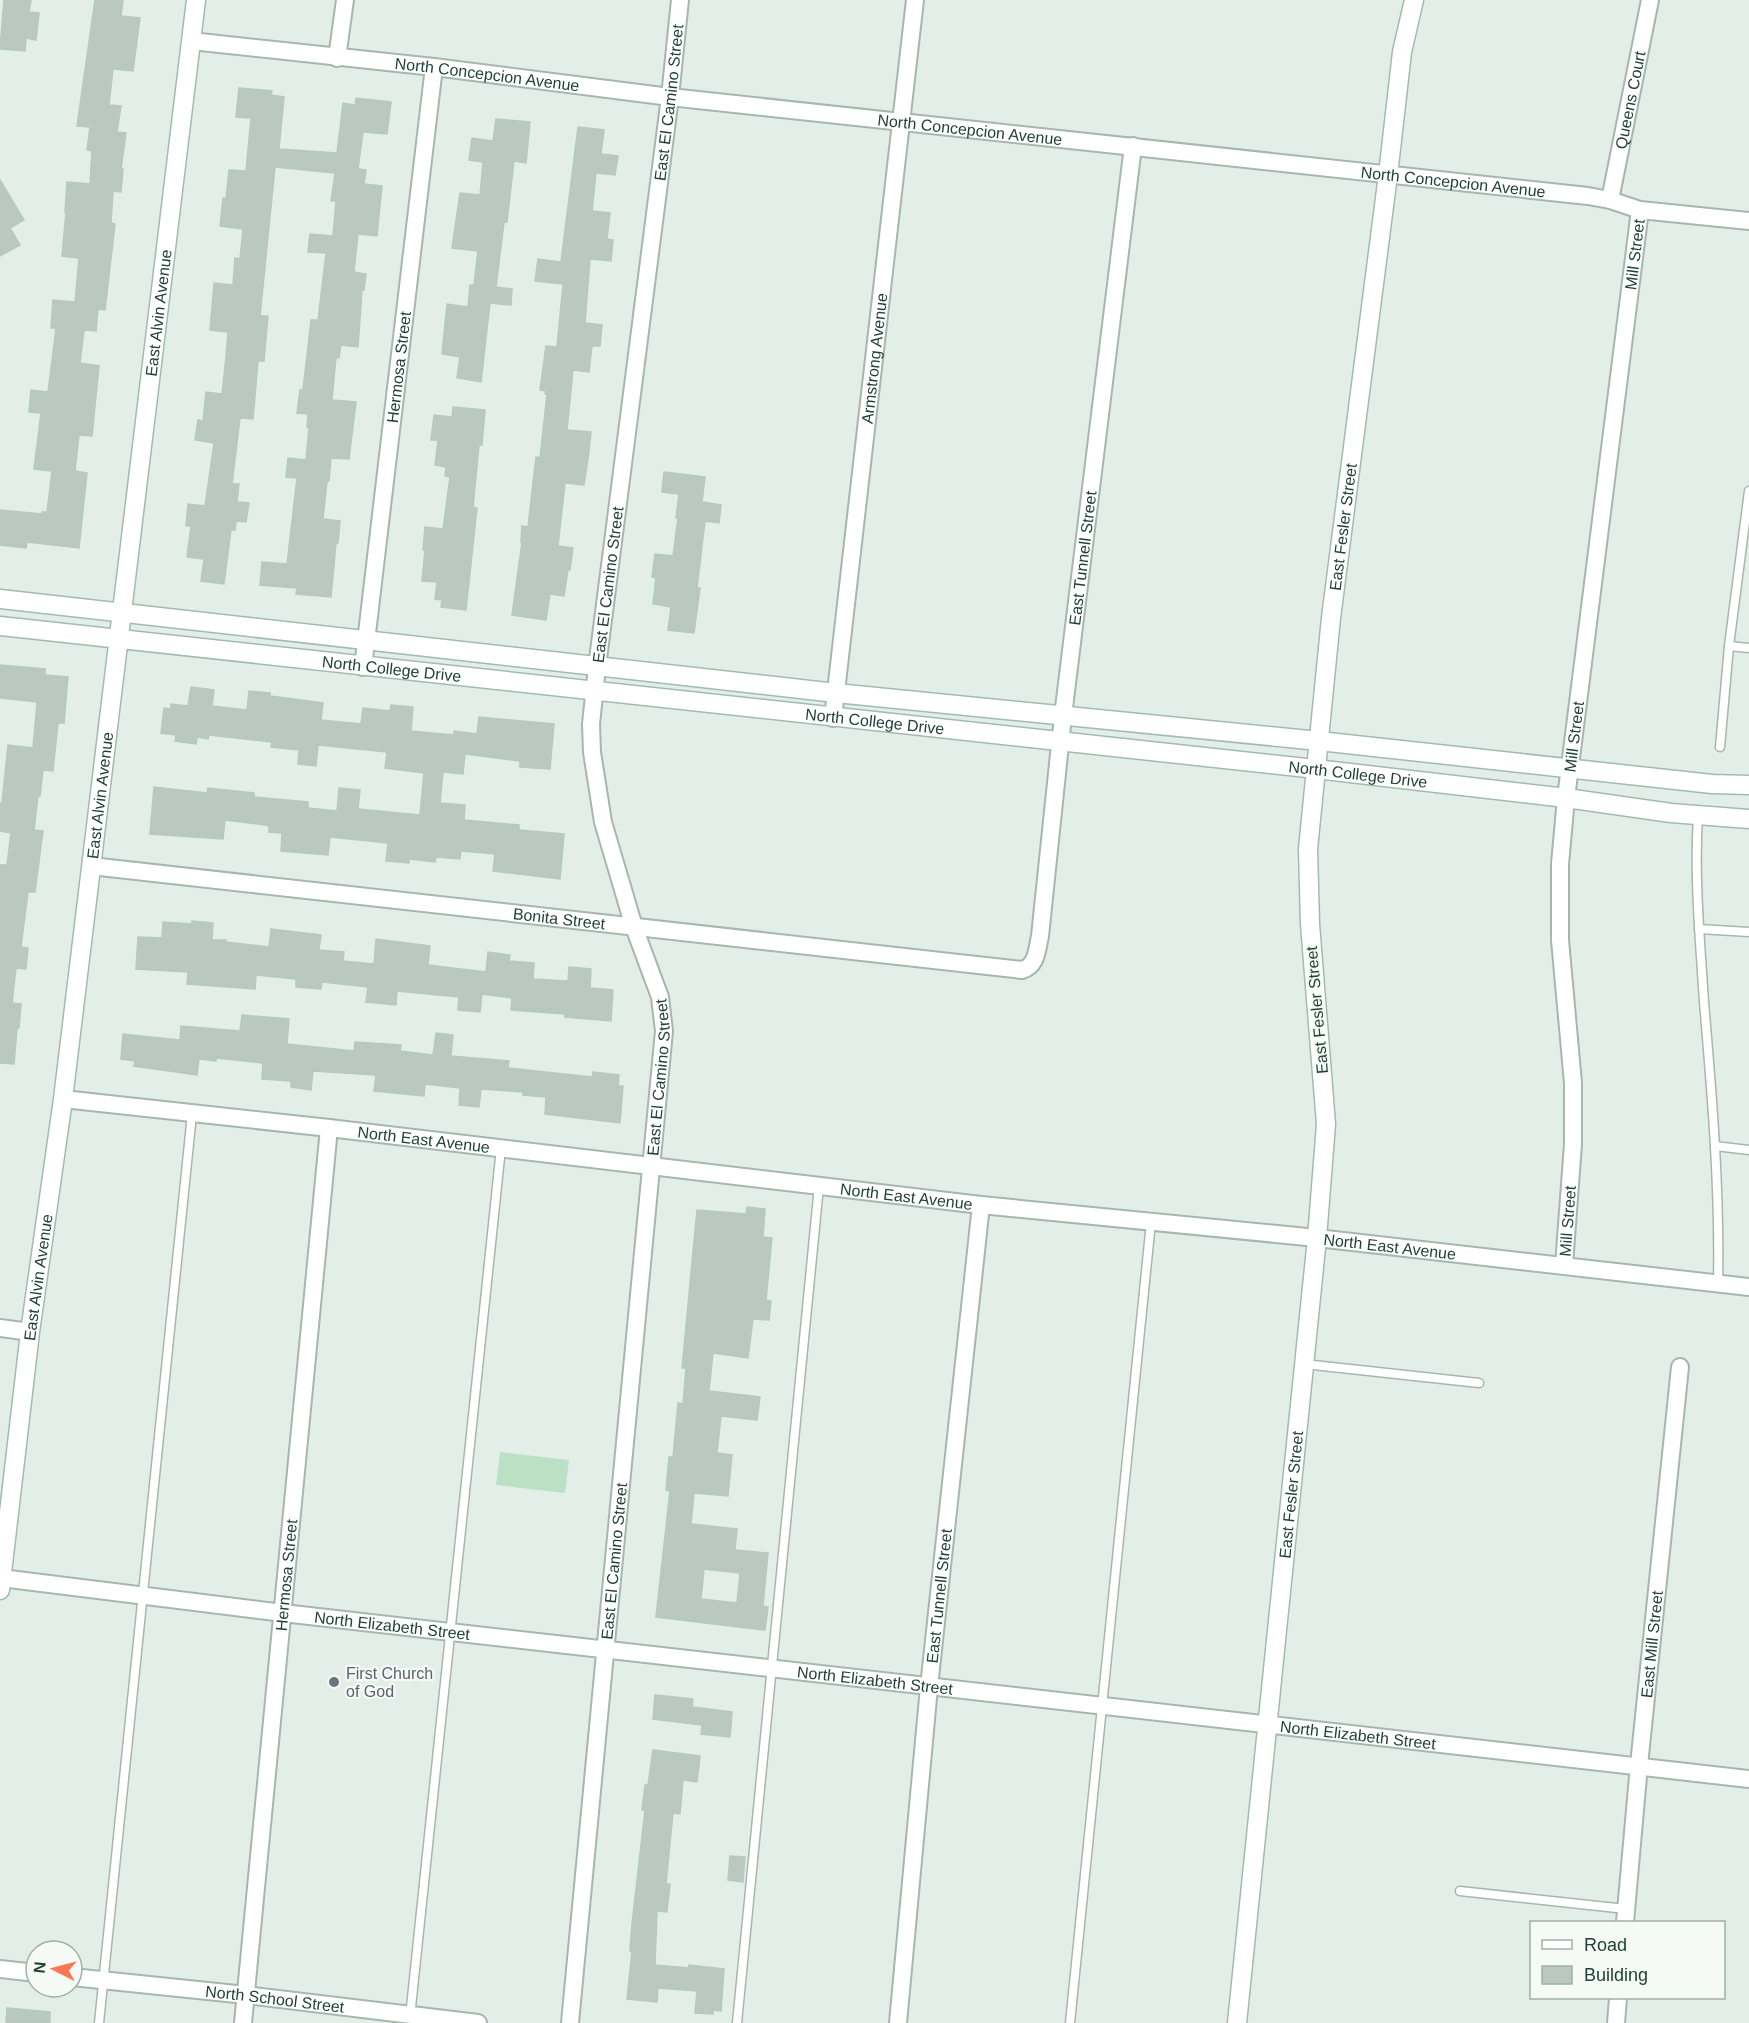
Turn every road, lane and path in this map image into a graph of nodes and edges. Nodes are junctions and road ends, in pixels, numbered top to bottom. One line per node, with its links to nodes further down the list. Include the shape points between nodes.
1 (196, 0): 7 (street, East Alvin Avenue)
2 (345, 0): 8 (street)
3 (680, 0): 10 (street, East El Camino Street)
4 (915, 0): 11 (street, Armstrong Avenue)
5 (1414, 0): 13 (street, East Fesler Street, via 1402,51)
6 (1650, 0): 14 (street, Queens Court)
7 (191, 40): 8 (street, North Concepcion Avenue); 19 (street, East Alvin Avenue)
8 (337, 58): 9 (street, North Concepcion Avenue)
9 (434, 68): 10 (street, North Concepcion Avenue); 22 (street, Hermosa Street)
10 (670, 97): 11 (street, North Concepcion Avenue); 26 (street, East El Camino Street)
11 (901, 122): 12 (street, North Concepcion Avenue); 28 (street, Armstrong Avenue)
12 (1133, 147): 13 (street, North Concepcion Avenue); 29 (street, East Tunnell Street)
13 (1388, 175): 14 (street, North Concepcion Avenue); 31 (street, East Fesler Street)
14 (1610, 200): 15 (street, North Concepcion Avenue)
15 (1640, 210): 16 (street, North Concepcion Avenue); 34 (street, Mill Street)
16 (1749, 221)
17 (1749, 491): 23 (lane)
18 (0, 599): 19 (street, North College Drive)
19 (122, 614): 21 (street, East Alvin Avenue); 22 (street, North College Drive)
20 (0, 626): 21 (street, North College Drive)
21 (118, 640): 25 (street, North College Drive); 40 (street, East Alvin Avenue)
22 (366, 642): 25 (street, Hermosa Street); 26 (street, North College Drive)
23 (1729, 646): 24 (lane); 33 (lane)
24 (1749, 648)
25 (363, 667): 27 (street, North College Drive)
26 (597, 667): 27 (street, East El Camino Street); 28 (street, North College Drive)
27 (594, 691): 30 (street, North College Drive); 41 (street, East El Camino Street, via 592,752 603,822)
28 (836, 693): 29 (street, North College Drive); 30 (street, Armstrong Avenue)
29 (1063, 716): 31 (street, North College Drive); 32 (street, East Tunnell Street)
30 (833, 718): 32 (street, North College Drive)
31 (1318, 741): 34 (street, North College Drive); 35 (street, East Fesler Street)
32 (1060, 743): 35 (street, North College Drive); 44 (street, East Tunnell Street, via 1040,936 1036,958)
33 (1720, 747)
34 (1570, 768): 36 (street, North College Drive); 37 (street, Mill Street)
35 (1316, 770): 37 (street, North College Drive); 55 (street, East Fesler Street, via 1308,849 1310,924 1326,1124)
36 (1749, 785)
37 (1566, 798): 38 (street, North College Drive); 56 (street, Mill Street, via 1560,864 1560,940 1574,1083)
38 (1698, 815): 39 (street, North College Drive); 42 (lane)
39 (1749, 819)
40 (91, 866): 41 (street, Bonita Street); 45 (street, East Alvin Avenue)
41 (634, 927): 44 (street, Bonita Street); 51 (street, East El Camino Street, via 660,997 664,1031)
42 (1699, 929): 43 (lane); 48 (lane)
43 (1749, 932)
44 (1028, 969)
45 (63, 1100): 46 (street, North East Avenue); 60 (street, East Alvin Avenue)
46 (192, 1114): 47 (street, North East Avenue); 65 (lane)
47 (329, 1128): 49 (street, North East Avenue); 66 (street, Hermosa Street)
48 (1715, 1146): 50 (lane); 57 (lane)
49 (501, 1148): 51 (street, North East Avenue); 67 (lane)
50 (1749, 1150)
51 (652, 1166): 52 (street, North East Avenue); 68 (street, East El Camino Street)
52 (819, 1186): 53 (street, North East Avenue); 69 (lane)
53 (981, 1205): 54 (street, North East Avenue); 70 (street, East Tunnell Street)
54 (1151, 1222): 55 (street, North East Avenue); 71 (lane)
55 (1317, 1238): 56 (street, North East Avenue); 61 (street, East Fesler Street)
56 (1564, 1266): 57 (street, North East Avenue)
57 (1718, 1284): 58 (street, North East Avenue)
58 (1749, 1287)
59 (0, 1328): 60 (street)
60 (30, 1332): 64 (street, East Alvin Avenue)
61 (1304, 1364): 63 (lane); 72 (street, East Fesler Street)
62 (1680, 1367): 73 (street, East Mill Street)
63 (1479, 1383)
64 (1, 1584): 65 (street, North Elizabeth Street)
65 (143, 1596): 66 (street, North Elizabeth Street); 80 (lane)
66 (283, 1613): 67 (street, North Elizabeth Street); 81 (street, Hermosa Street)
67 (451, 1632): 68 (street, North Elizabeth Street); 83 (lane)
68 (606, 1649): 69 (street, North Elizabeth Street); 87 (street, East El Camino Street)
69 (770, 1668): 70 (street, North Elizabeth Street); 88 (lane)
70 (929, 1687): 71 (street, North Elizabeth Street); 89 (street, East Tunnell Street)
71 (1101, 1707): 72 (street, North Elizabeth Street); 90 (lane)
72 (1266, 1725): 73 (street, North Elizabeth Street); 91 (street, East Fesler Street)
73 (1639, 1765): 74 (street, North Elizabeth Street); 76 (street, East Mill Street)
74 (1749, 1779)
75 (1460, 1891): 76 (lane)
76 (1626, 1916)
77 (0, 1969): 78 (street)
78 (24, 1972)
79 (84, 1978): 80 (street, North School Street)
80 (103, 1980): 81 (street, North School Street); 84 (lane)
81 (246, 1995): 83 (street, North School Street); 85 (street, Hermosa Street)
82 (1618, 1999): 92 (street)
83 (410, 2019): 86 (street, North School Street)
84 (99, 2023)
85 (243, 2023)
86 (478, 2023)
87 (570, 2023)
88 (737, 2023)
89 (898, 2023)
90 (1070, 2023)
91 (1237, 2023)
92 (1616, 2023)

